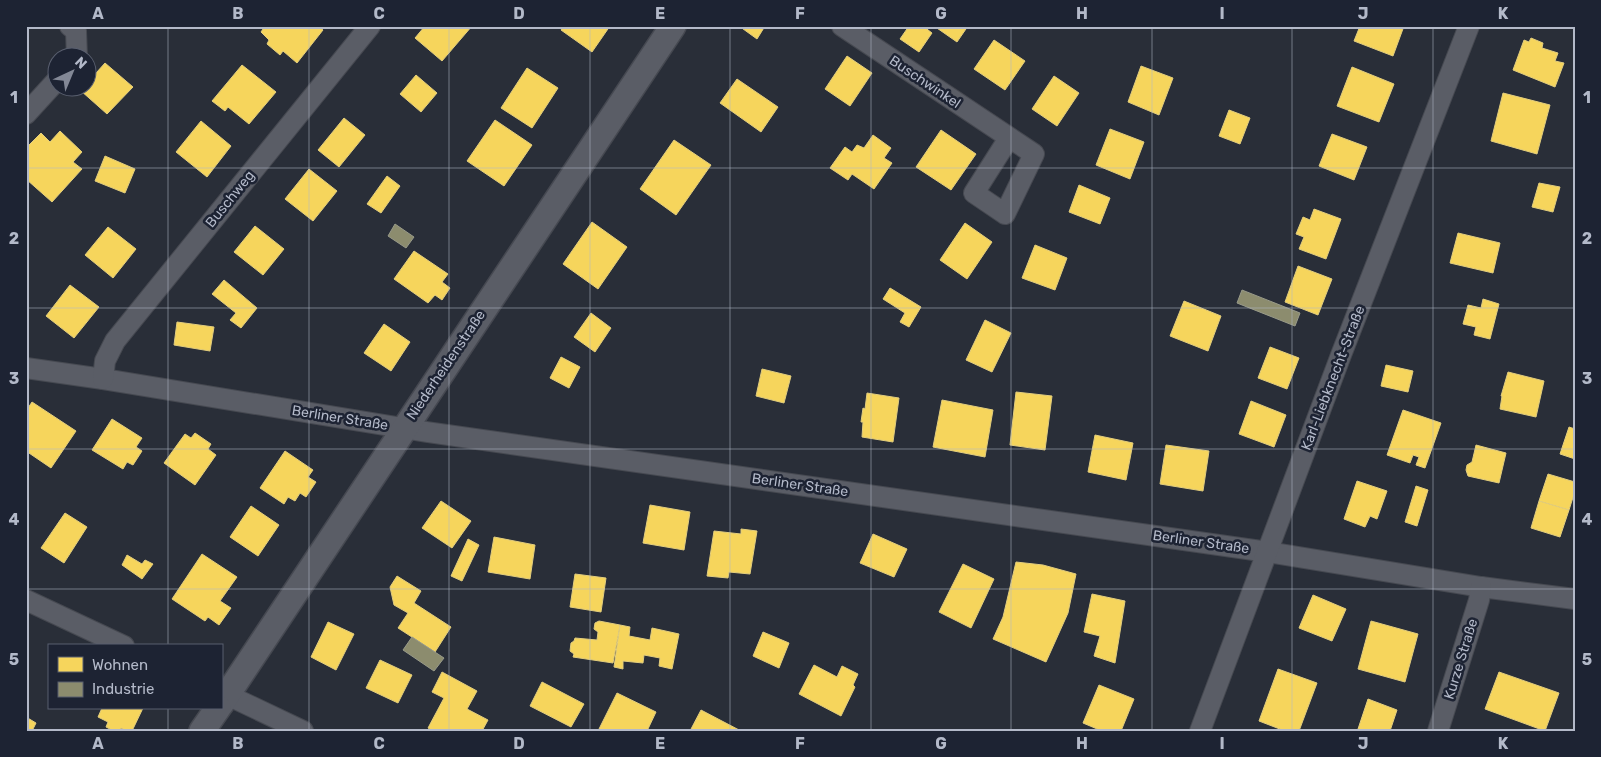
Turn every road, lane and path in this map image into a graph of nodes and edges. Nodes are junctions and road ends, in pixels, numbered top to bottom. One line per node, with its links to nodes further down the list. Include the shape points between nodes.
1 (70, 26): 6 (street, via 76,32)
2 (370, 26): 11 (street, Buschweg, via 115,341 104,361)
3 (673, 26): 12 (street, Niederheidenstraße)
4 (842, 26): 9 (street, Buschwinkel)
5 (1469, 26): 13 (street, Karl-Liebknecht-Straße)
6 (77, 48)
7 (48, 90): 8 (street)
8 (26, 114)
9 (1009, 138)
10 (26, 368): 11 (street, Berliner Straße)
11 (103, 379): 12 (street, Berliner Straße)
12 (404, 428): 13 (street, Berliner Straße); 18 (street, Niederheidenstraße)
13 (1268, 552): 14 (street, Berliner Straße); 22 (street, Karl-Liebknecht-Straße)
14 (1481, 587): 15 (street, Berliner Straße); 23 (street, Kurze Straße)
15 (1575, 599)
16 (26, 600): 17 (street)
17 (120, 644)
18 (222, 700): 21 (street)
19 (216, 710): 20 (street, Niederheidenstraße)
20 (202, 731)
21 (303, 731)
22 (1200, 731)
23 (1438, 731)

